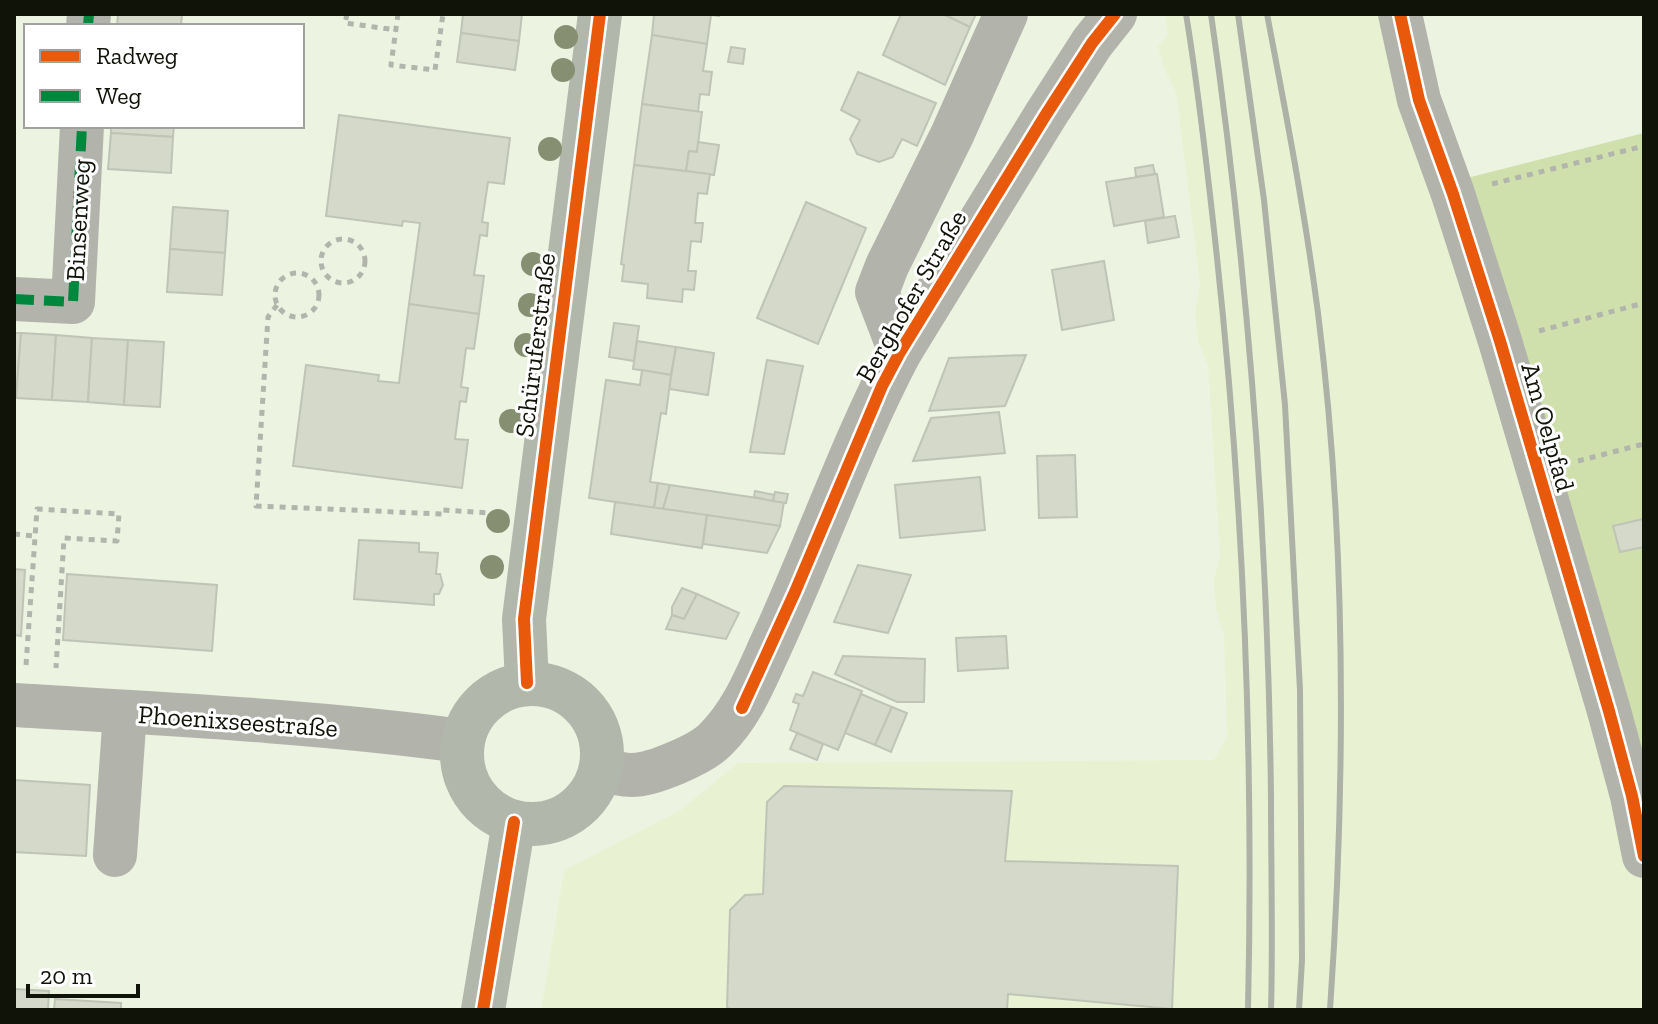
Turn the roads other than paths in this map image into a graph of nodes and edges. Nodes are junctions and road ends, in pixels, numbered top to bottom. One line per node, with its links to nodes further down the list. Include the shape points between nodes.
1 (600, 14): 8 (main road, Schüruferstraße, via 524,619)
2 (1006, 14): 7 (street, Berghofer Straße, via 877,292)
3 (1115, 14): 7 (street, Berghofer Straße, via 1045,116)
4 (1400, 14): 15 (street, Am Oelpfad, via 1419,100 1500,341 1609,711)
5 (82, 128): 6 (street, Binsenweg, via 73,302)
6 (14, 299)
7 (900, 352): 12 (street, Berghofer Straße, via 742,708 714,742 678,761 634,775)
8 (527, 683): 11 (main road, via 504,688 485,701 470,719); 12 (main road, via 550,685 587,708 604,749)
9 (30, 706): 10 (street, Phoenixseestraße)
10 (125, 712): 11 (street, Phoenixseestraße); 14 (street)
11 (462, 741): 13 (main road, via 468,783 495,814)
12 (602, 771): 13 (main road, via 577,809 537,825)
13 (514, 822): 16 (main road)
14 (115, 855)
15 (1644, 856)
16 (483, 1010)

